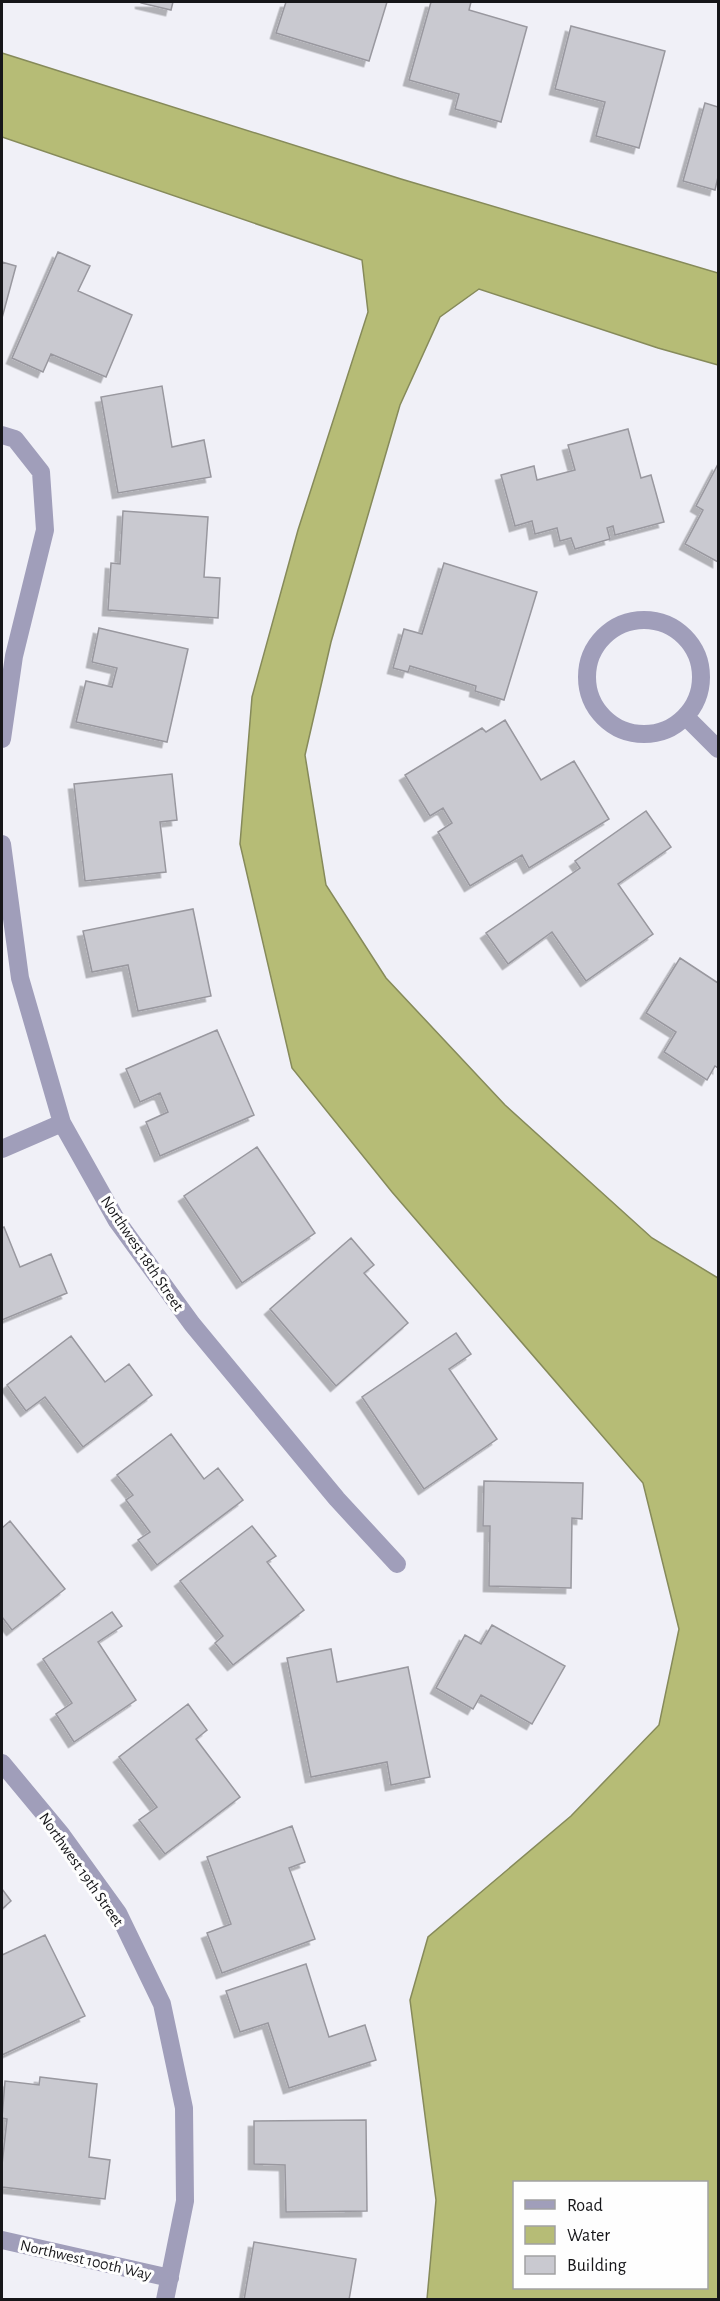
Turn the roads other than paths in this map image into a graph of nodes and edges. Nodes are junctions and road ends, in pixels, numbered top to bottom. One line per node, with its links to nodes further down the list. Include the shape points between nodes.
1 (2, 435): 3 (street, via 15,439 41,472 45,530 14,656)
2 (686, 717): 2 (street, via 670,729 651,734 631,733 613,725 598,711 587,674 602,638 633,621 669,625 683,635 700,666 701,684); 4 (street)
3 (2, 739)
4 (718, 749)
5 (2, 844): 6 (street, Northwest 18th Street, via 20,978)
6 (62, 1123): 7 (street); 8 (street, Northwest 18th Street, via 117,1221 192,1324 337,1499)
7 (2, 1149)
8 (397, 1564)
9 (2, 1763): 11 (street, Northwest 19th Street, via 61,1834 117,1913 162,2004 184,2108 185,2201)
10 (2, 2240): 11 (street, Northwest 100th Way)
11 (170, 2278): 12 (street, Northwest 19th Street)
12 (165, 2300)

